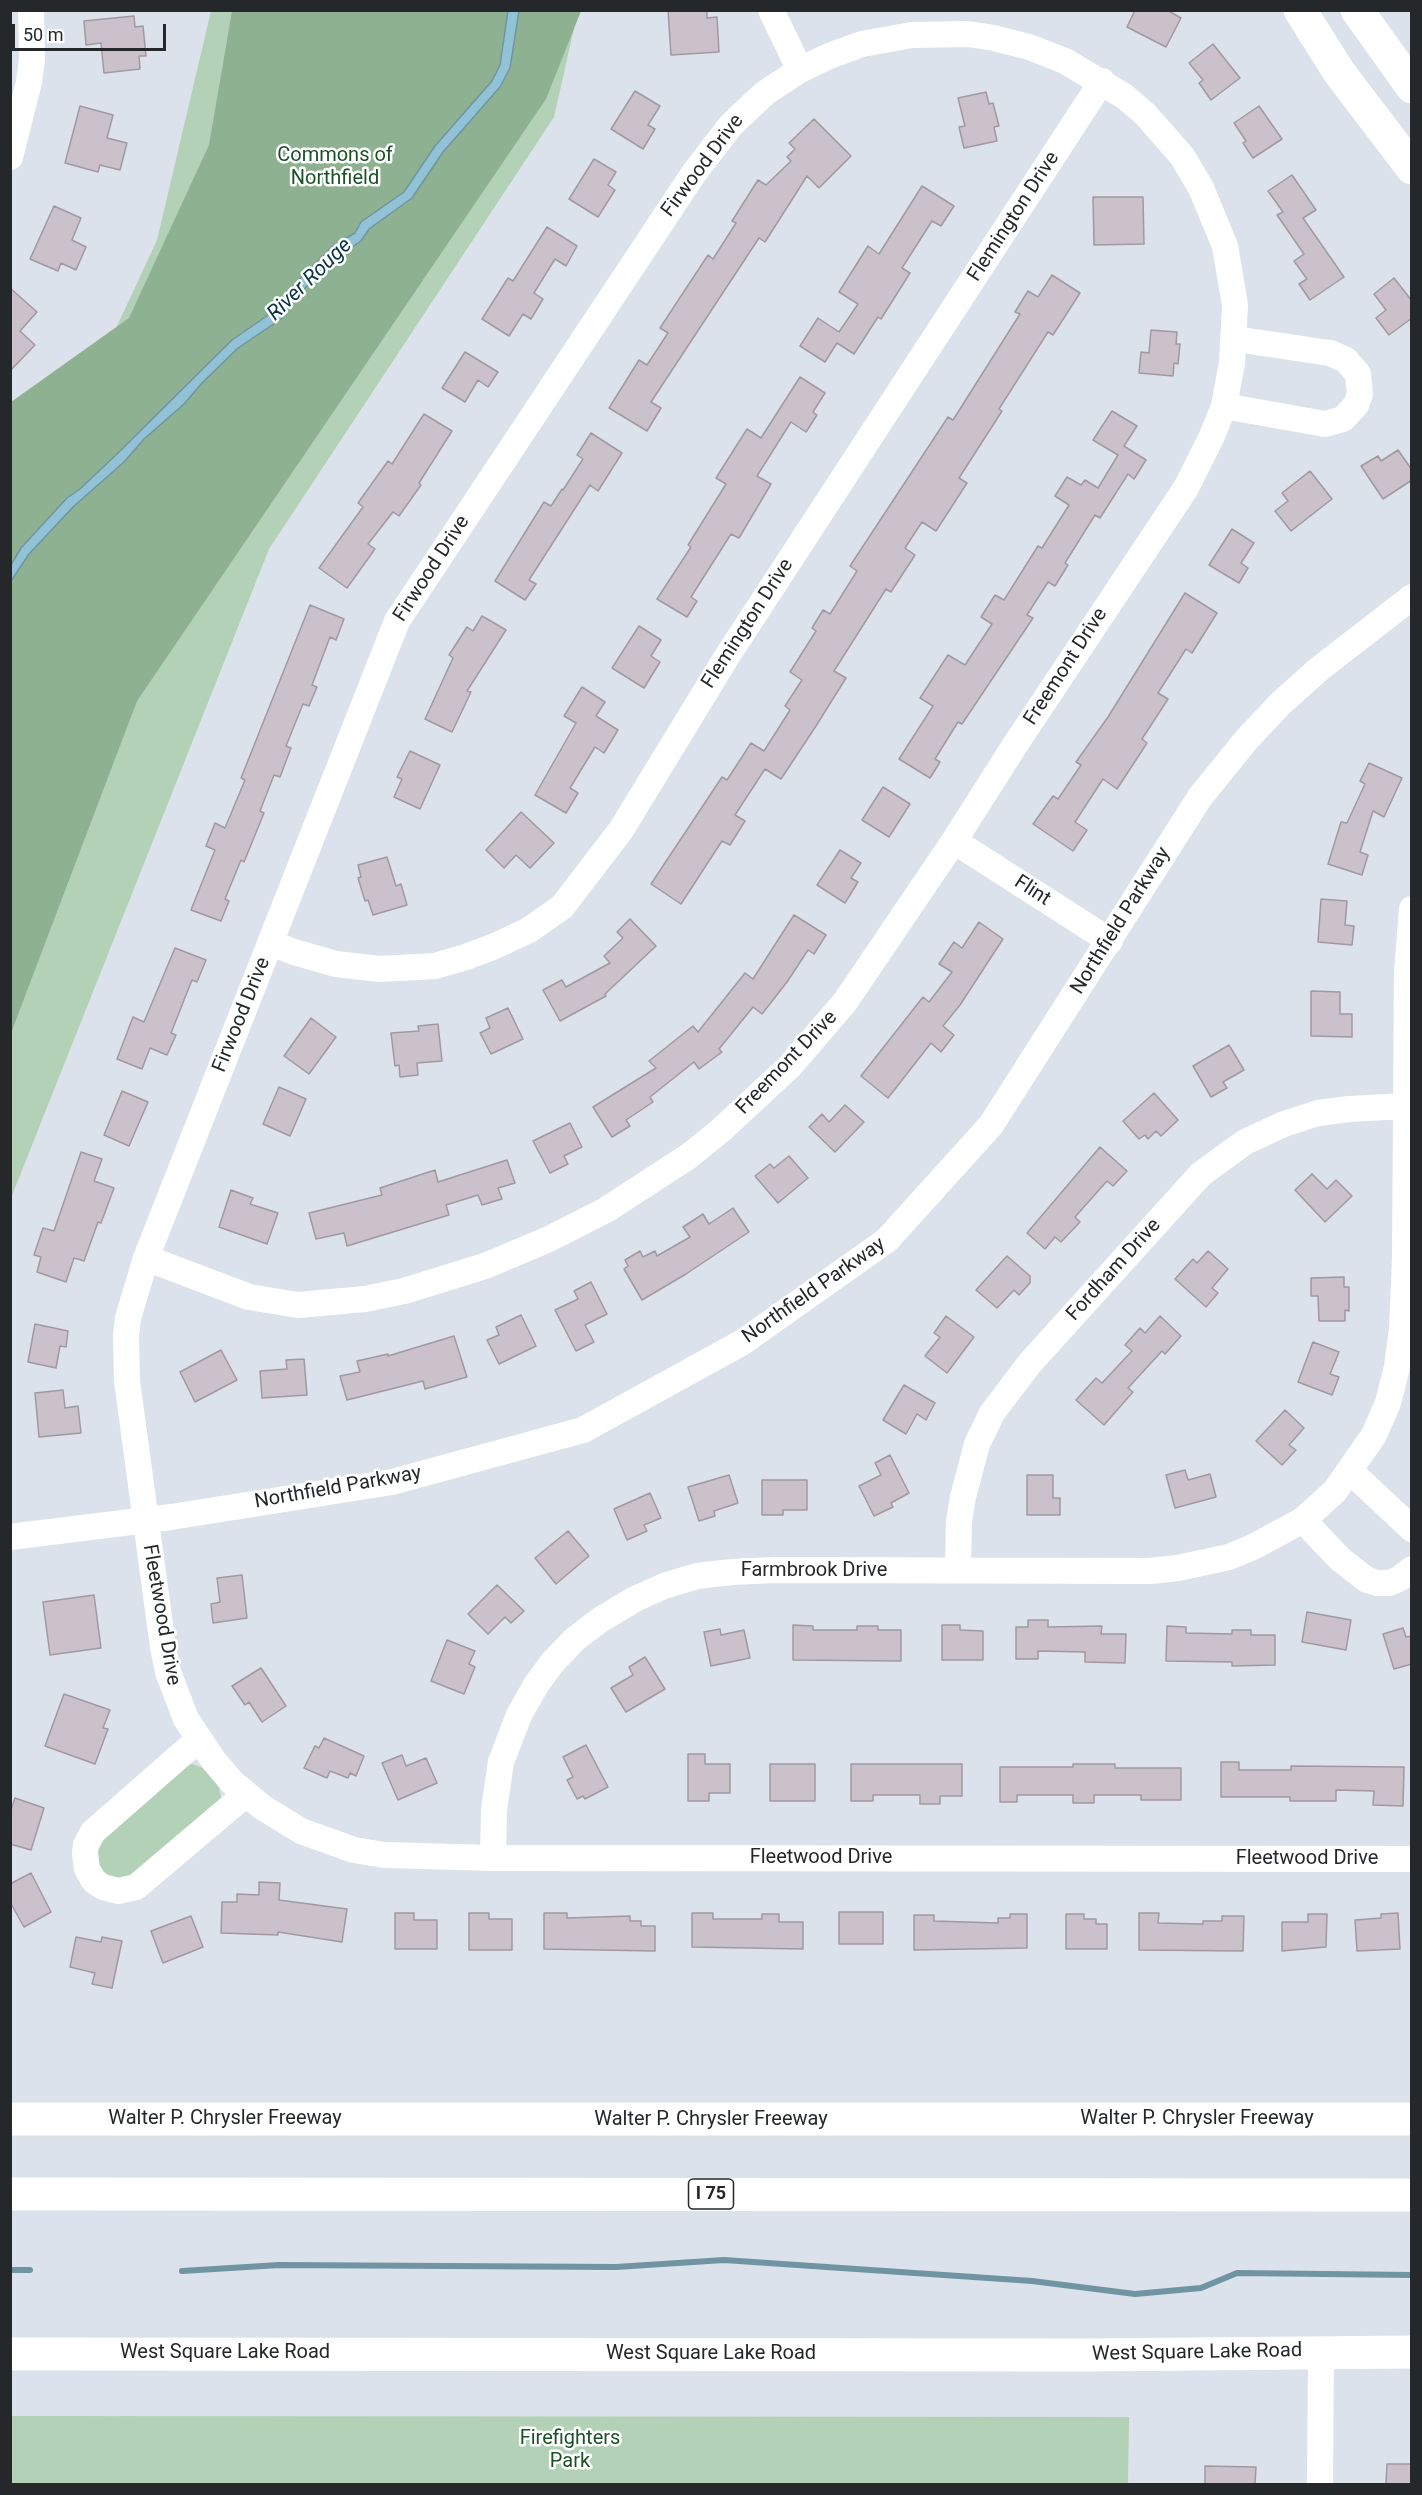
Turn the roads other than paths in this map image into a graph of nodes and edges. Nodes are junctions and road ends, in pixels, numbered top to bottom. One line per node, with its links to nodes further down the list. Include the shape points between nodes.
1 (31, 10): 8 (street, via 29,82)
2 (771, 10): 5 (street)
3 (1300, 10): 9 (main road, via 1339,72)
4 (1357, 10): 7 (main road)
5 (800, 70): 6 (street, Firwood Drive, via 862,44 885,39 968,34 1029,46); 16 (street, Firwood Drive, via 765,93 720,136 397,621)
6 (1102, 81): 10 (street, Freemont Drive, via 1162,132 1182,156 1200,188 1225,246 1235,305); 16 (street, Flemington Drive, via 726,658 621,830 562,907 529,930 435,966 380,969 336,964)
7 (1412, 87)
8 (10, 157)
9 (1412, 168)
10 (1235, 339): 11 (street, Freemont Drive); 11 (street, via 1330,353 1346,360 1358,374 1360,394 1343,419 1324,424)
11 (1224, 406): 13 (street, Freemont Drive, via 1186,488)
12 (1412, 597): 15 (street, Northfield Parkway, via 1319,669 1247,739 1195,806)
13 (954, 841): 15 (street, Flint); 18 (street, Freemont Drive, via 844,1002 790,1066 689,1156 579,1224 453,1276 365,1299 330,1303 298,1305 249,1297)
14 (1412, 909): 17 (street, Farmbrook Drive, via 1407,972)
15 (1110, 941): 20 (street, Northfield Parkway, via 991,1125 887,1240 743,1342 582,1430 392,1482)
16 (271, 943): 18 (street, Firwood Drive)
17 (1406, 1106): 19 (street, Farmbrook Drive, via 1404,1281 1397,1367 1388,1403 1374,1434); 25 (street, Fordham Drive, via 1318,1113 1284,1124 1245,1142 1201,1174 1030,1363 992,1413 977,1444 963,1497)
18 (146, 1258): 20 (street, Firwood Drive, via 128,1318 126,1347)
19 (1350, 1471): 21 (street, Farmbrook Drive, via 1335,1491); 22 (street)
20 (145, 1520): 23 (street, Northfield Parkway); 26 (street, Fleetwood Drive, via 168,1672)
21 (1303, 1520): 24 (street, via 1340,1559 1367,1580 1389,1583); 25 (street, Farmbrook Drive, via 1229,1557 1178,1568)
22 (1412, 1529)
23 (10, 1537)
24 (1412, 1569)
25 (958, 1570): 28 (street, Farmbrook Drive, via 776,1570 697,1576 645,1594 600,1620 552,1663 519,1715 501,1761 496,1788)
26 (199, 1739): 27 (street, Fleetwood Drive); 27 (street, via 93,1832 84,1853 94,1881 118,1891 136,1887)
27 (246, 1794): 28 (street, Fleetwood Drive, via 301,1831 354,1850 410,1857)
28 (493, 1858): 29 (street, Fleetwood Drive)
29 (1412, 1859)
30 (10, 2119): 31 (main road, Walter P. Chrysler Freeway)
31 (1412, 2119)
32 (10, 2194): 33 (main road, I 75)
33 (1412, 2195)
34 (1321, 2351): 35 (main road, West Square Lake Road); 36 (main road, West Square Lake Road, via 1089,2355); 37 (street)
35 (1412, 2352)
36 (10, 2354)
37 (1320, 2484)

